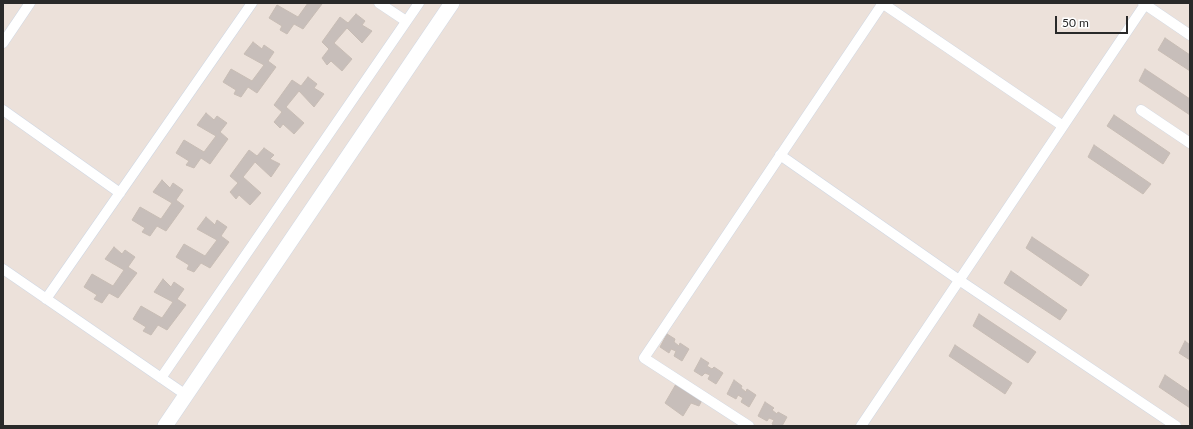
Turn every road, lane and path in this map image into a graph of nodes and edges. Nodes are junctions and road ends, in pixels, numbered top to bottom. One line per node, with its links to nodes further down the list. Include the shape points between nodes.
1 (30, 3): 10 (street)
2 (252, 3): 16 (street)
3 (379, 3): 8 (street)
4 (419, 3): 8 (street)
5 (452, 3): 21 (street)
6 (882, 3): 13 (street); 15 (street)
7 (1145, 4): 9 (street); 13 (street)
8 (406, 21): 20 (street)
9 (1190, 34)
10 (3, 43)
11 (3, 110): 16 (street)
12 (1141, 110): 14 (street)
13 (1063, 126): 18 (street)
14 (1190, 143)
15 (780, 155): 18 (street); 23 (street, via 644,358)
16 (120, 192): 19 (street)
17 (3, 269): 19 (street)
18 (959, 280): 24 (street); 25 (street)
19 (46, 299): 20 (street)
20 (162, 378): 21 (street)
21 (186, 395): 22 (street)
22 (164, 426)
23 (749, 426)
24 (861, 426)
25 (1176, 426)

